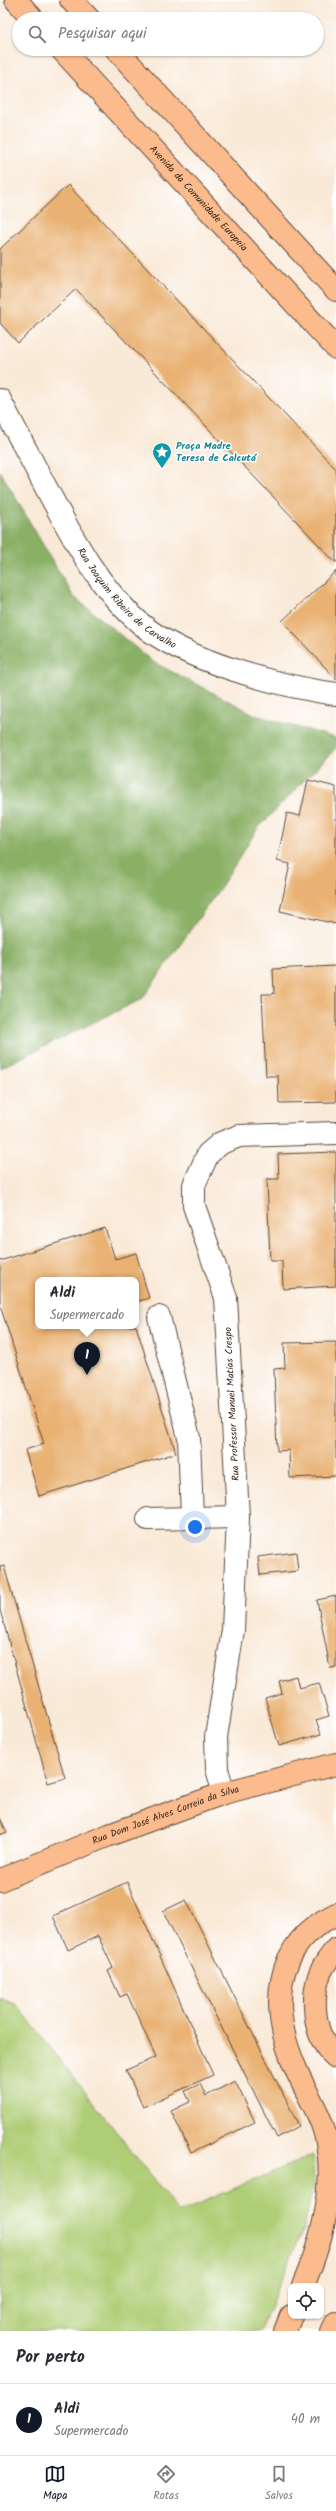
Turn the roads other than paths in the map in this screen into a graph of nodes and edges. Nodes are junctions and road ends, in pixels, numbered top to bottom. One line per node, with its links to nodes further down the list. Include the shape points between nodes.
1 (16, 0): 3 (main road)
2 (71, 0): 4 (main road)
3 (27, 12)
4 (82, 12)
5 (67, 56): 8 (main road, Avenida da Comunidade Europeia)
6 (122, 56): 7 (main road)
7 (336, 290)
8 (336, 348)
9 (0, 400): 10 (street, Rua Joaquim Ribeiro de Carvalho, via 82,556 121,606 142,625 169,643 204,660 312,691)
10 (336, 694)
11 (336, 1133): 14 (street, Rua Professor Manuel Matias Crespo, via 239,1136 221,1143 208,1154 194,1185 194,1206 226,1298)
12 (159, 1317): 13 (street, via 189,1438)
13 (192, 1517): 14 (street); 15 (street)
14 (238, 1518): 17 (street, Rua Professor Manuel Matias Crespo, via 233,1630 216,1736 217,1769)
15 (148, 1520)
16 (336, 1764): 17 (main road, Rua Dom José Alves Correia da Silva)
17 (224, 1793): 18 (main road, Rua Dom José Alves Correia da Silva, via 109,1835)
18 (0, 1880)
19 (336, 1914): 22 (main road, via 325,1919 302,1939 289,1956 280,1983 280,2011 286,2044 328,2141 330,2170 324,2228)
20 (336, 1950): 21 (main road, via 319,1975 314,2005 325,2042)
21 (336, 2057)
22 (305, 2283)
23 (290, 2319): 25 (main road)
24 (336, 2323): 26 (main road)
25 (285, 2331)
26 (332, 2331)

